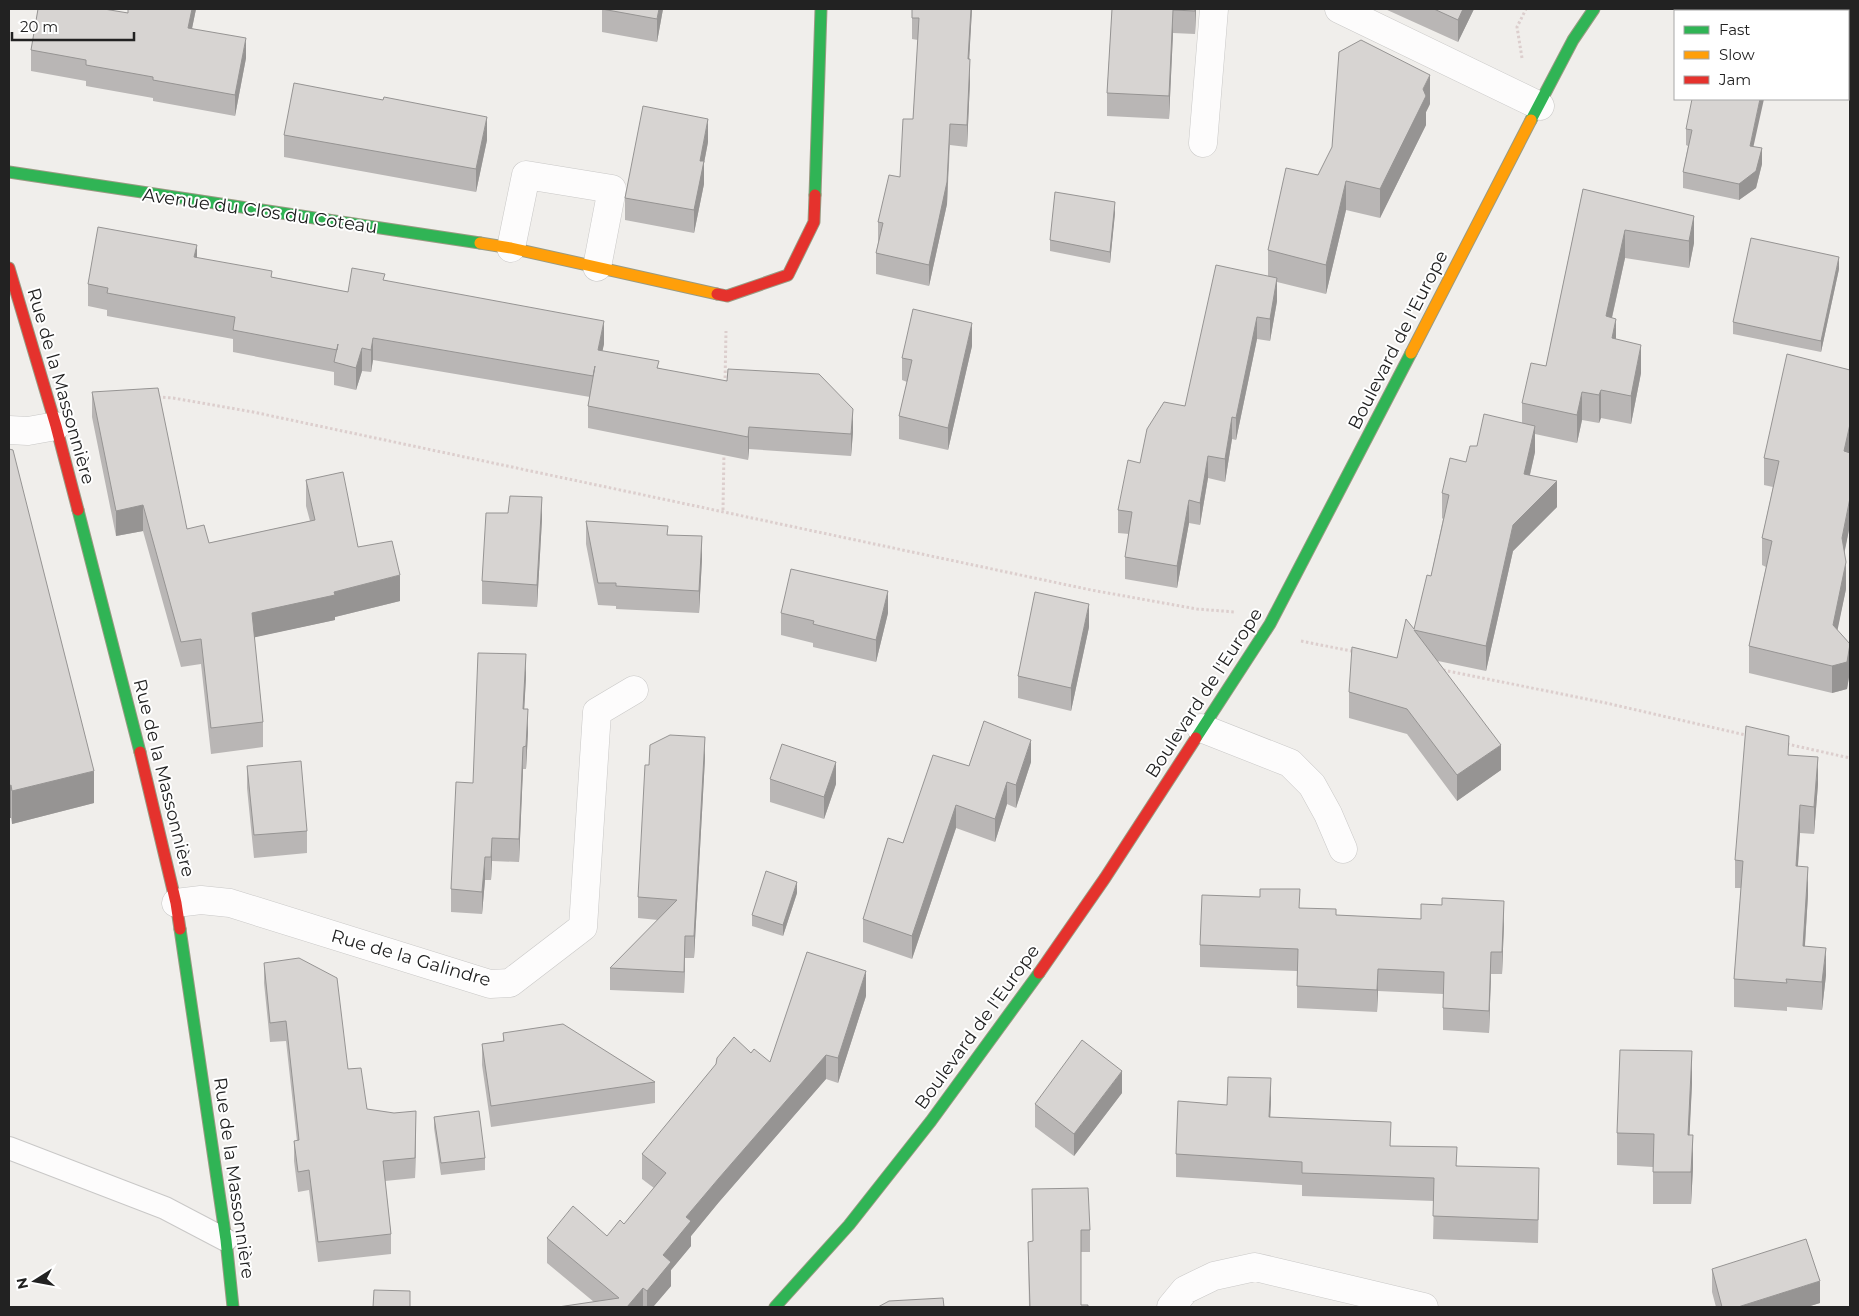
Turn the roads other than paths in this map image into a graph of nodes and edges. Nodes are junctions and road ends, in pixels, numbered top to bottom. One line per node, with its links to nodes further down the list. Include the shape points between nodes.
1 (821, 9): 11 (street, Avenue du Clos du Coteau, via 814,222 788,275 727,296)
2 (1214, 9): 8 (street)
3 (1339, 9): 7 (street)
4 (1580, 9): 6 (street, Boulevard de l'Europe)
5 (1594, 9): 6 (street, Boulevard de l'Europe)
6 (1573, 40): 7 (street, Boulevard de l'Europe)
7 (1540, 106): 16 (street, Boulevard de l'Europe, via 1270,624)
8 (1204, 143)
9 (9, 172): 10 (street, Avenue du Clos du Coteau)
10 (511, 248): 11 (street, Avenue du Clos du Coteau); 11 (street, via 526,175 612,189)
11 (597, 267)
12 (9, 268): 13 (street, Rue de la Massonnière)
13 (56, 426): 14 (street, via 28,431); 18 (street, Rue de la Massonnière, via 124,686)
14 (9, 430)
15 (634, 690): 18 (street, Rue de la Galindre, via 597,712 583,927 510,983 490,984 230,903 202,900)
16 (1201, 728): 17 (street, via 1290,763 1312,785); 22 (street, Boulevard de l'Europe, via 1104,878 993,1037 848,1225)
17 (1343, 849)
18 (176, 903): 20 (street, Rue de la Massonnière)
19 (9, 1148): 20 (lane, via 165,1208)
20 (226, 1240): 21 (street, Rue de la Massonnière)
21 (233, 1307)
22 (775, 1307)
23 (1171, 1307): 24 (street, via 1185,1290 1214,1276 1255,1267)
24 (1424, 1307)

